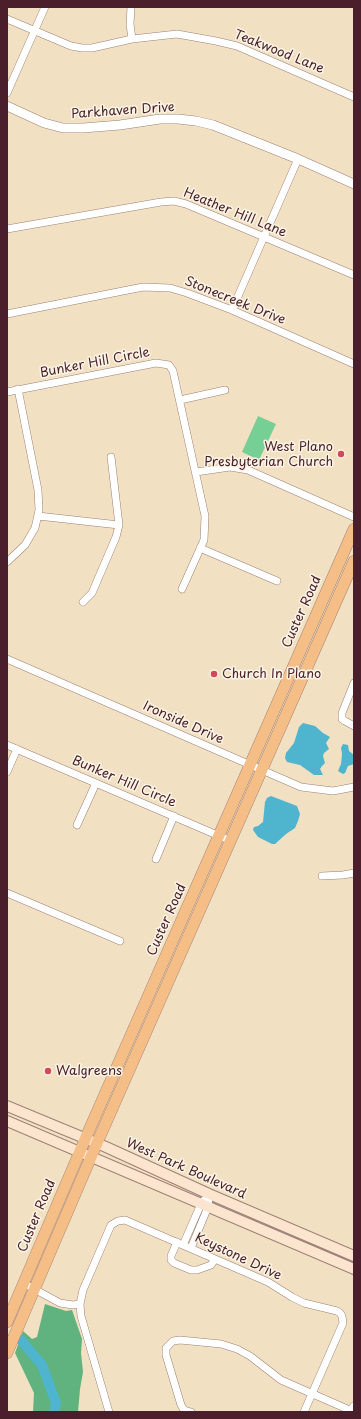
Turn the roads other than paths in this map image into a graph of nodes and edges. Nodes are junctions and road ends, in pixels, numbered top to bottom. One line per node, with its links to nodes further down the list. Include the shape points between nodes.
1 (45, 7): 4 (street)
2 (131, 7): 5 (street)
3 (7, 19): 4 (street, Teakwood Lane)
4 (35, 31): 5 (street, Teakwood Lane, via 82,48); 6 (street)
5 (132, 39): 7 (street, Teakwood Lane, via 177,34 236,46)
6 (7, 93)
7 (354, 97)
8 (7, 106): 9 (street, Parkhaven Drive, via 44,123 63,128 120,125 160,119 196,121 213,125)
9 (298, 159): 10 (street, Parkhaven Drive); 12 (street)
10 (354, 184)
11 (7, 229): 12 (street, Heather Hill Lane, via 174,201)
12 (265, 237): 13 (street, Heather Hill Lane); 14 (street)
13 (354, 275)
14 (232, 310): 15 (street, Stonecreek Drive, via 170,288 144,287); 16 (street, Stonecreek Drive)
15 (7, 314)
16 (354, 364)
17 (18, 389): 19 (street, Bunker Hill Circle); 20 (street, Bunker Hill Circle, via 156,363 169,365 173,371); 23 (street, via 38,490)
18 (225, 390): 20 (street)
19 (7, 392)
20 (180, 400): 22 (street, Bunker Hill Circle)
21 (111, 457): 25 (street)
22 (196, 472): 24 (street, via 222,468 248,470); 27 (street, Bunker Hill Circle, via 206,516 204,540)
23 (38, 516): 25 (street); 29 (street, via 35,528 25,545)
24 (354, 517)
25 (119, 525): 32 (street, via 92,593)
26 (354, 531): 38 (main road, Custer Road)
27 (200, 548): 30 (street); 31 (street, Bunker Hill Circle)
28 (354, 561): 39 (main road, Custer Road)
29 (7, 562)
30 (277, 582)
31 (182, 589)
32 (83, 602)
33 (7, 659): 38 (street, Ironside Drive)
34 (354, 683): 35 (street, via 342,711 342,718)
35 (354, 726)
36 (7, 744): 37 (street, Bunker Hill Circle)
37 (17, 749): 40 (street); 41 (street, Bunker Hill Circle)
38 (250, 766): 39 (street, Ironside Drive); 45 (main road, Custer Road)
39 (262, 771): 42 (street, Ironside Drive, via 312,790 333,791); 46 (main road, Custer Road)
40 (7, 772)
41 (96, 782): 43 (street, Bunker Hill Circle); 44 (street)
42 (354, 787)
43 (174, 816): 45 (street, Bunker Hill Circle); 47 (street)
44 (77, 825)
45 (220, 836): 46 (street, Bunker Hill Circle); 54 (main road, Custer Road)
46 (231, 841): 55 (main road, Custer Road)
47 (156, 859)
48 (354, 873): 49 (street)
49 (322, 876)
50 (7, 893): 51 (street)
51 (120, 942)
52 (7, 1106): 54 (main road, West Park Boulevard)
53 (7, 1121): 56 (main road, West Park Boulevard)
54 (86, 1138): 55 (main road, West Park Boulevard); 56 (main road, Custer Road)
55 (97, 1143): 57 (main road, Custer Road); 58 (main road, West Park Boulevard)
56 (80, 1152): 57 (main road, West Park Boulevard); 67 (main road, Custer Road)
57 (91, 1157): 59 (main road, West Park Boulevard); 68 (main road, Custer Road)
58 (209, 1194): 59 (street); 60 (main road, West Park Boulevard)
59 (204, 1205): 61 (street); 62 (street); 63 (main road, West Park Boulevard)
60 (325, 1243): 63 (main road); 64 (main road, West Park Boulevard)
61 (180, 1244): 62 (street, Keystone Drive); 65 (street, via 171,1260 191,1270 211,1265); 69 (street, Keystone Drive, via 125,1220 111,1225 83,1290)
62 (191, 1248): 65 (street, Keystone Drive)
63 (320, 1254): 66 (main road, West Park Boulevard)
64 (354, 1256)
65 (215, 1258): 72 (street, Keystone Drive, via 268,1282 304,1303 337,1311 342,1316 342,1323)
66 (354, 1269)
67 (24, 1283): 68 (street); 70 (main road, Custer Road)
68 (34, 1289): 69 (street, via 60,1303); 71 (main road, Custer Road)
69 (80, 1304): 74 (street, via 81,1316)
70 (7, 1322)
71 (7, 1353)
72 (312, 1394): 73 (street); 75 (street, via 281,1380 237,1349 214,1343 173,1341 166,1348 166,1355 182,1408); 76 (street)
73 (353, 1411)
74 (109, 1412)
75 (191, 1412)
76 (304, 1412)

